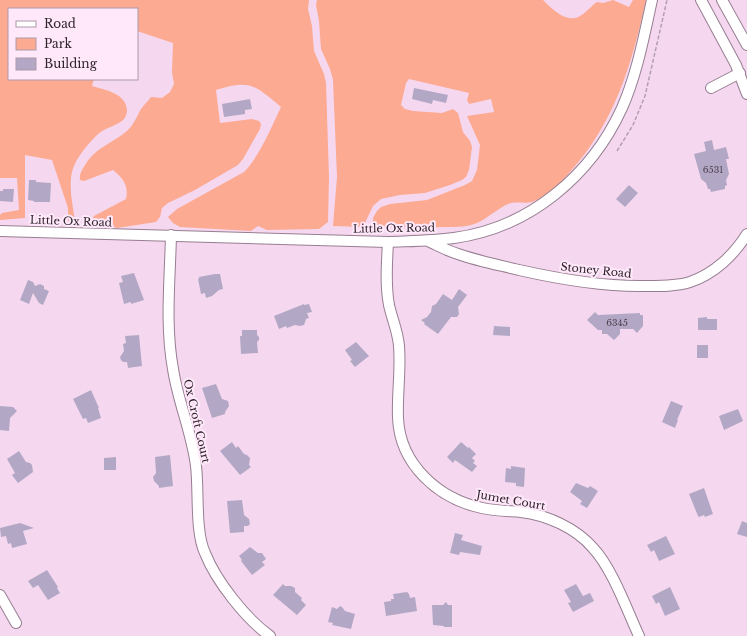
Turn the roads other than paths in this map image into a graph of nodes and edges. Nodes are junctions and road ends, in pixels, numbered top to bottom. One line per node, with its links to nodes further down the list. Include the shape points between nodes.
1 (652, 0): 11 (street, Little Ox Road, via 628,92 616,120 602,145 566,186 517,219 501,226 456,238)
2 (701, 0): 5 (street)
3 (722, 0): 4 (street)
4 (747, 45)
5 (743, 79): 6 (street); 7 (street)
6 (711, 88)
7 (747, 94)
8 (0, 231): 10 (street, Little Ox Road)
9 (747, 234): 11 (street, Stoney Road, via 731,255 706,276 689,282 658,286 593,284 546,276 457,254)
10 (171, 236): 12 (street, Little Ox Road); 15 (street, Ox Croft Court, via 169,341 176,384 195,455 204,552 229,593 259,628)
11 (428, 241): 12 (street, Little Ox Road)
12 (388, 242): 16 (street, Jumet Court, via 387,291 399,346 398,420 403,443 413,462 434,487 464,504 548,518 578,535 593,547 604,562)
13 (0, 594): 14 (street)
14 (16, 623)
15 (270, 636)
16 (639, 636)

